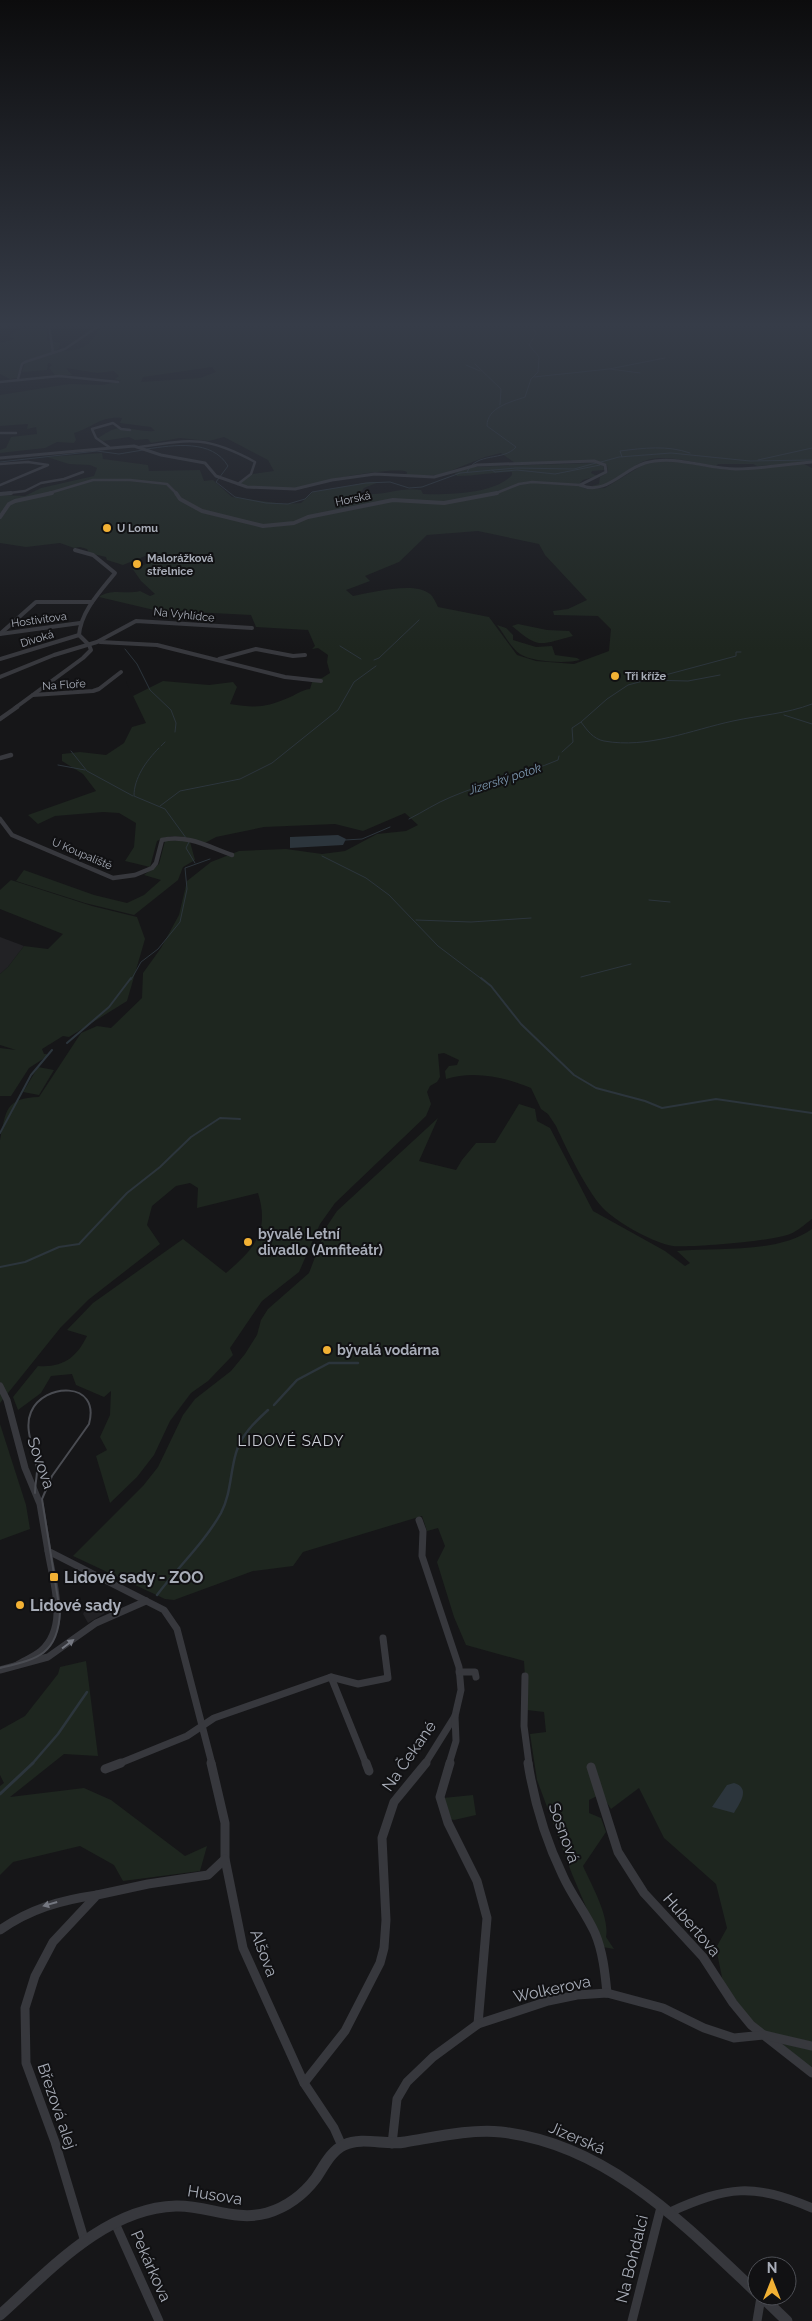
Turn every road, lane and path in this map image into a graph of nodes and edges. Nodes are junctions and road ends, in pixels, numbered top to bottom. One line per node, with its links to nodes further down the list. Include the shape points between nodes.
1 (94, 433): 2 (street)
2 (109, 447): 3 (street); 4 (street)
3 (144, 448): 10 (street, via 161,455 205,463 216,476); 10 (street, via 188,440 220,445 255,462 251,474)
4 (0, 458)
5 (812, 462): 12 (street, Horská, via 736,469 655,461 644,463 603,488)
6 (0, 464): 8 (street, via 28,462 48,465)
7 (83, 472): 13 (street, via 41,483 25,491)
8 (16, 478): 9 (street); 11 (street)
9 (0, 480)
10 (238, 484): 12 (street, via 295,490 332,480 375,474 434,477 477,465 594,461 606,467 604,473)
11 (0, 485)
12 (580, 485): 14 (street, Horská, via 532,482 494,494 444,503 393,500 308,517 294,523 263,526 202,511 180,499 167,484 108,479 15,501)
13 (0, 494)
14 (0, 517)
15 (86, 553): 16 (street, via 107,564 115,573)
16 (92, 602): 17 (street); 19 (street, via 36,602)
17 (80, 623): 19 (street, Hostivítova); 20 (street)
18 (252, 628): 21 (street, Na Vyhlídce, via 145,620 128,625)
19 (0, 634)
20 (79, 635): 22 (street); 24 (street, Divoká)
21 (98, 642): 22 (street, Na Vyhlídce); 25 (street, via 134,642)
22 (90, 645): 27 (street, Na Vyhlídce, via 54,655); 29 (street, via 88,654)
23 (306, 655): 25 (street, via 293,656 256,649)
24 (0, 659)
25 (219, 660): 28 (street, via 290,678)
26 (120, 672): 29 (street, Na Floře, via 93,691)
27 (0, 677)
28 (321, 681)
29 (33, 696): 30 (street)
30 (0, 719)
31 (11, 755): 32 (street)
32 (0, 758)
33 (0, 819): 34 (street, U Koupaliště, via 12,835 113,878 148,870 156,863 162,840 167,838 186,839)
34 (230, 855)
35 (0, 1386): 37 (street, Sovova, via 7,1400 25,1468 40,1504)
36 (419, 1520): 42 (street, Na Čekané, via 423,1531 422,1556)
37 (48, 1551): 38 (street); 40 (street, via 57,1613 55,1633 42,1650)
38 (146, 1601): 40 (street, one-way to 38, via 48,1657 96,1623); 47 (street, Alšova, via 164,1610 177,1629)
39 (382, 1638): 45 (street, via 388,1678 358,1684)
40 (11, 1668): 41 (street)
41 (0, 1670)
42 (459, 1672): 43 (street); 46 (street, Na Čekané, via 460,1690)
43 (477, 1673)
44 (525, 1676): 54 (street, Sosnová, via 523,1728 528,1774 559,1869 594,1932 604,1963)
45 (331, 1677): 47 (street); 50 (street)
46 (455, 1716): 55 (street, via 456,1741 440,1797 448,1823 477,1882 487,1918); 59 (street, Na Čekané, via 430,1759 394,1802 382,1838 386,1920 380,1963 345,2031)
47 (203, 1725): 49 (street, via 160,1748); 51 (street, Alšova, via 225,1823)
48 (591, 1767): 56 (street, Hubertova, via 618,1852 632,1876 703,1957 732,2003)
49 (105, 1769)
50 (369, 1771)
51 (225, 1859): 52 (street, via 208,1875); 59 (street, Alšova, via 242,1948)
52 (97, 1895): 53 (street, one-way to 53, via 42,1906); 65 (street, Březová alej, via 53,1942 34,1976 25,2008 26,2063 55,2142)
53 (0, 1930)
54 (608, 1993): 55 (street, Wolkerova, via 548,2001); 56 (street, Wolkerova, via 663,2008 734,2038)
55 (478, 2024): 60 (street, Wolkerova, via 433,2057 407,2082 397,2099)
56 (764, 2035): 57 (street, Wolkerova); 58 (street, Hubertova)
57 (812, 2046)
58 (812, 2073)
59 (304, 2083): 61 (street, Alšova)
60 (392, 2144): 61 (street, Jizerská, via 362,2142); 63 (street, Jizerská, via 482,2132 526,2135 602,2165)
61 (342, 2146): 64 (street, Husova, via 310,2186 286,2205 268,2213 252,2217 232,2216 174,2206 144,2210)
62 (812, 2208): 63 (street, via 762,2190 743,2189)
63 (666, 2209): 66 (street, Jizerská); 71 (street, Na Bohdalci)
64 (115, 2223): 65 (street, Husova); 70 (street, Pekárkova)
65 (85, 2242): 69 (street, Husova)
66 (747, 2284)
67 (759, 2306): 72 (street)
68 (771, 2306): 73 (street)
69 (0, 2315)
70 (159, 2321)
71 (632, 2321)
72 (757, 2321)
73 (787, 2321)

